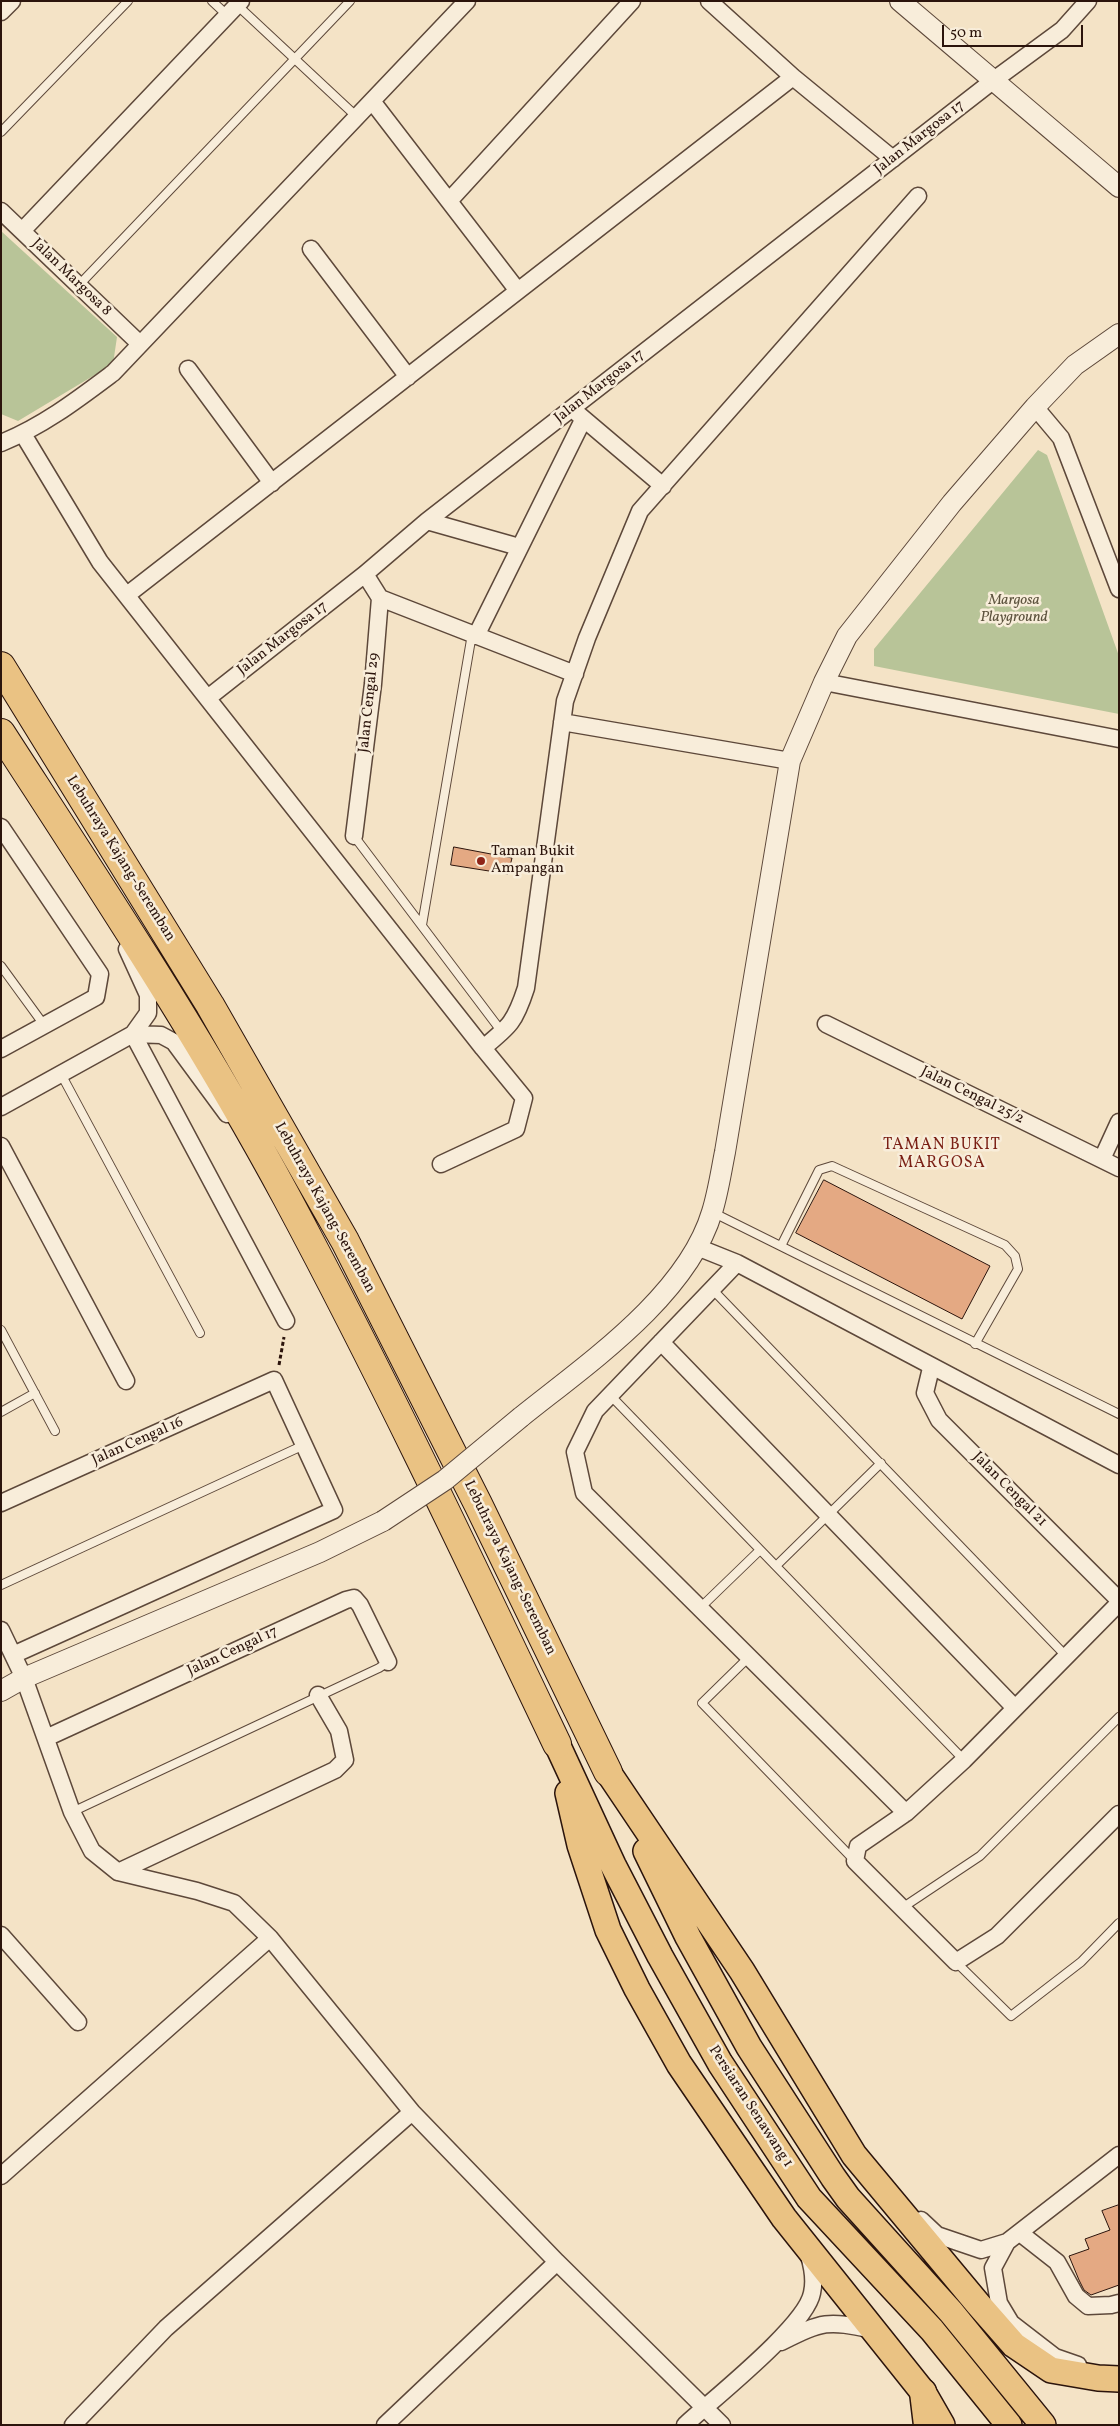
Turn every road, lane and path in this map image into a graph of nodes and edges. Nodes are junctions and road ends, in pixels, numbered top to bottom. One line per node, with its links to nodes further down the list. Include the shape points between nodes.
1 (12, 1): 11 (street)
2 (128, 1): 17 (lane)
3 (212, 1): 10 (lane)
4 (350, 1): 12 (lane)
5 (467, 1): 15 (street)
6 (632, 1): 21 (street)
7 (710, 1): 13 (street)
8 (900, 1): 14 (street)
9 (1088, 1): 14 (street, Jalan Margosa 17, via 1062,30)
10 (235, 7): 12 (lane); 23 (street)
11 (1, 12)
12 (295, 59): 16 (lane); 25 (lane)
13 (793, 77): 18 (street); 26 (street)
14 (994, 80): 18 (street, Jalan Margosa 17); 19 (street)
15 (372, 101): 16 (street); 21 (street)
16 (357, 117): 28 (street)
17 (1, 132)
18 (893, 159): 36 (street, Jalan Margosa 17)
19 (1119, 187)
20 (918, 196): 35 (street)
21 (449, 201): 26 (street)
22 (1, 211): 23 (street, Jalan Margosa 8)
23 (22, 231): 25 (street, Jalan Margosa 8)
24 (310, 249): 30 (street)
25 (79, 286): 28 (street, Jalan Margosa 8)
26 (518, 291): 30 (street)
27 (1119, 334): 31 (street, via 1075,365)
28 (140, 344): 32 (street, via 113,373 63,410)
29 (188, 369): 34 (street)
30 (408, 377): 34 (street)
31 (1035, 407): 39 (street, via 1061,438); 45 (street, via 952,503 847,636)
32 (23, 434): 33 (street); 40 (street, via 100,562)
33 (1, 443)
34 (272, 483): 40 (street)
35 (663, 486): 37 (street, via 580,417); 44 (street, via 640,512)
36 (427, 521): 37 (street); 38 (street, Jalan Margosa 17)
37 (519, 547): 42 (street)
38 (365, 574): 41 (street); 46 (street, Jalan Margosa 17)
39 (1119, 589)
40 (127, 595): 46 (street)
41 (380, 598): 42 (street); 52 (street, Jalan Cengal 29)
42 (474, 635): 44 (street); 54 (lane)
43 (1, 666): 111 (highway, Lebuhraya Kajang-Seremban, via 210,1004 345,1241)
44 (575, 674): 47 (street, via 565,701)
45 (824, 682): 49 (street); 50 (street)
46 (209, 697): 60 (street)
47 (562, 722): 50 (street); 58 (street, via 526,988 516,1017)
48 (1, 733): 53 (highway, Lebuhraya Kajang-Seremban)
49 (1119, 739)
50 (790, 761): 70 (street, via 725,1152)
51 (1, 827): 57 (street, via 100,974 96,997)
52 (354, 836): 54 (lane)
53 (95, 879): 59 (street, via 148,995 148,1012); 69 (highway, Lebuhraya Kajang-Seremban, via 165,990)
54 (422, 925): 58 (lane)
55 (1, 966): 57 (lane)
56 (826, 1024): 66 (street, Jalan Cengal 25/2)
57 (44, 1025): 61 (street)
58 (502, 1032): 60 (street)
59 (133, 1034): 62 (street); 69 (street, via 161,1035 174,1042); 75 (street)
60 (482, 1048): 67 (street, via 524,1098 516,1129)
61 (1, 1049)
62 (61, 1074): 63 (street); 77 (lane)
63 (1, 1107)
64 (1119, 1122): 66 (street)
65 (1, 1146): 82 (street)
66 (1102, 1160): 68 (street, Jalan Cengal 25/2)
67 (441, 1164)
68 (1119, 1168)
69 (286, 1197): 109 (highway, Lebuhraya Kajang-Seremban, via 450,1518)
70 (712, 1212): 71 (lane); 72 (street)
71 (781, 1246): 79 (lane); 79 (lane, via 819,1170 832,1166 1005,1245 1015,1256 1018,1269)
72 (697, 1247): 73 (street); 103 (street, bridge, via 675,1282 622,1334 445,1480 383,1521 320,1552)
73 (737, 1263): 74 (street); 80 (street)
74 (712, 1289): 78 (street); 89 (lane)
75 (286, 1321): 81 (path, via 283,1352)
76 (1, 1330): 83 (lane)
77 (200, 1333)
78 (661, 1342): 84 (street); 92 (street)
79 (975, 1344): 86 (lane)
80 (931, 1368): 90 (street); 96 (street, Jalan Cengal 21, via 925,1393 939,1420)
81 (274, 1380): 88 (street); 91 (street, Jalan Cengal 16)
82 (126, 1381)
83 (34, 1393): 85 (lane); 87 (lane)
84 (610, 1395): 93 (lane); 97 (street, via 594,1411 575,1452 584,1492)
85 (1, 1412)
86 (1119, 1414)
87 (55, 1431)
88 (304, 1444): 95 (lane); 99 (street, via 334,1510)
89 (881, 1463): 92 (lane); 100 (lane)
90 (1119, 1465)
91 (1, 1503)
92 (829, 1514): 94 (lane); 106 (street)
93 (760, 1550): 94 (lane); 97 (lane)
94 (776, 1566): 110 (lane)
95 (1, 1585)
96 (1119, 1601): 100 (street)
97 (700, 1608): 101 (street)
98 (1, 1630): 99 (street)
99 (13, 1655): 103 (street)
100 (1066, 1656): 106 (street)
101 (750, 1657): 113 (street); 115 (lane, via 702,1703)
102 (388, 1662): 105 (lane); 108 (street, Jalan Cengal 17, via 354,1598)
103 (24, 1678): 104 (street); 108 (street)
104 (1, 1691)
105 (318, 1695): 112 (lane); 116 (street, via 339,1732 345,1760 335,1770)
106 (1016, 1708): 110 (street)
107 (1119, 1717): 117 (lane, via 980,1856)
108 (46, 1738): 112 (street)
109 (557, 1744): 128 (main road, via 580,1845 608,1930 637,1989 679,2064); 143 (main road, Persiaran Senawang 1, via 613,1865 720,2063 809,2198 932,2330)
110 (964, 1760): 113 (street)
111 (608, 1772): 124 (main road, via 742,1971); 144 (main road, Persiaran Senawang 1, via 688,1937 748,2047 848,2198 950,2312)
112 (72, 1812): 116 (street, via 92,1851)
113 (906, 1813): 115 (street, via 858,1846)
114 (1119, 1814): 121 (street, via 997,1936)
115 (855, 1861): 117 (street)
116 (118, 1872): 120 (street, via 234,1903)
117 (902, 1908): 121 (street)
118 (1119, 1923): 121 (lane, via 1081,1962 1011,2016)
119 (1, 1935): 122 (street)
120 (270, 1938): 123 (street); 126 (street)
121 (956, 1962)
122 (78, 2022)
123 (412, 2112): 129 (street); 137 (street, via 166,2328)
124 (854, 2155): 127 (street, via 937,2235 981,2250); 134 (main road, via 1014,2345 1051,2370)
125 (1119, 2155): 127 (street)
126 (1, 2176)
127 (1013, 2238): 130 (street, via 1057,2262 1076,2296 1088,2306); 133 (street, via 993,2268 999,2303 1011,2322 1055,2357 1072,2365)
128 (807, 2248): 131 (main road); 132 (street, via 814,2274 812,2295 803,2313)
129 (557, 2262): 136 (street); 138 (street)
130 (1119, 2302)
131 (873, 2330): 132 (street, via 835,2322 815,2325); 135 (main road)
132 (772, 2346): 136 (street)
133 (1119, 2368)
134 (1119, 2379)
135 (923, 2392): 141 (highway); 142 (main road)
136 (704, 2407): 139 (street); 140 (street)
137 (73, 2425)
138 (385, 2425)
139 (685, 2425)
140 (722, 2425)
141 (927, 2425)
142 (942, 2425)
143 (1009, 2425)
144 (1043, 2425)

